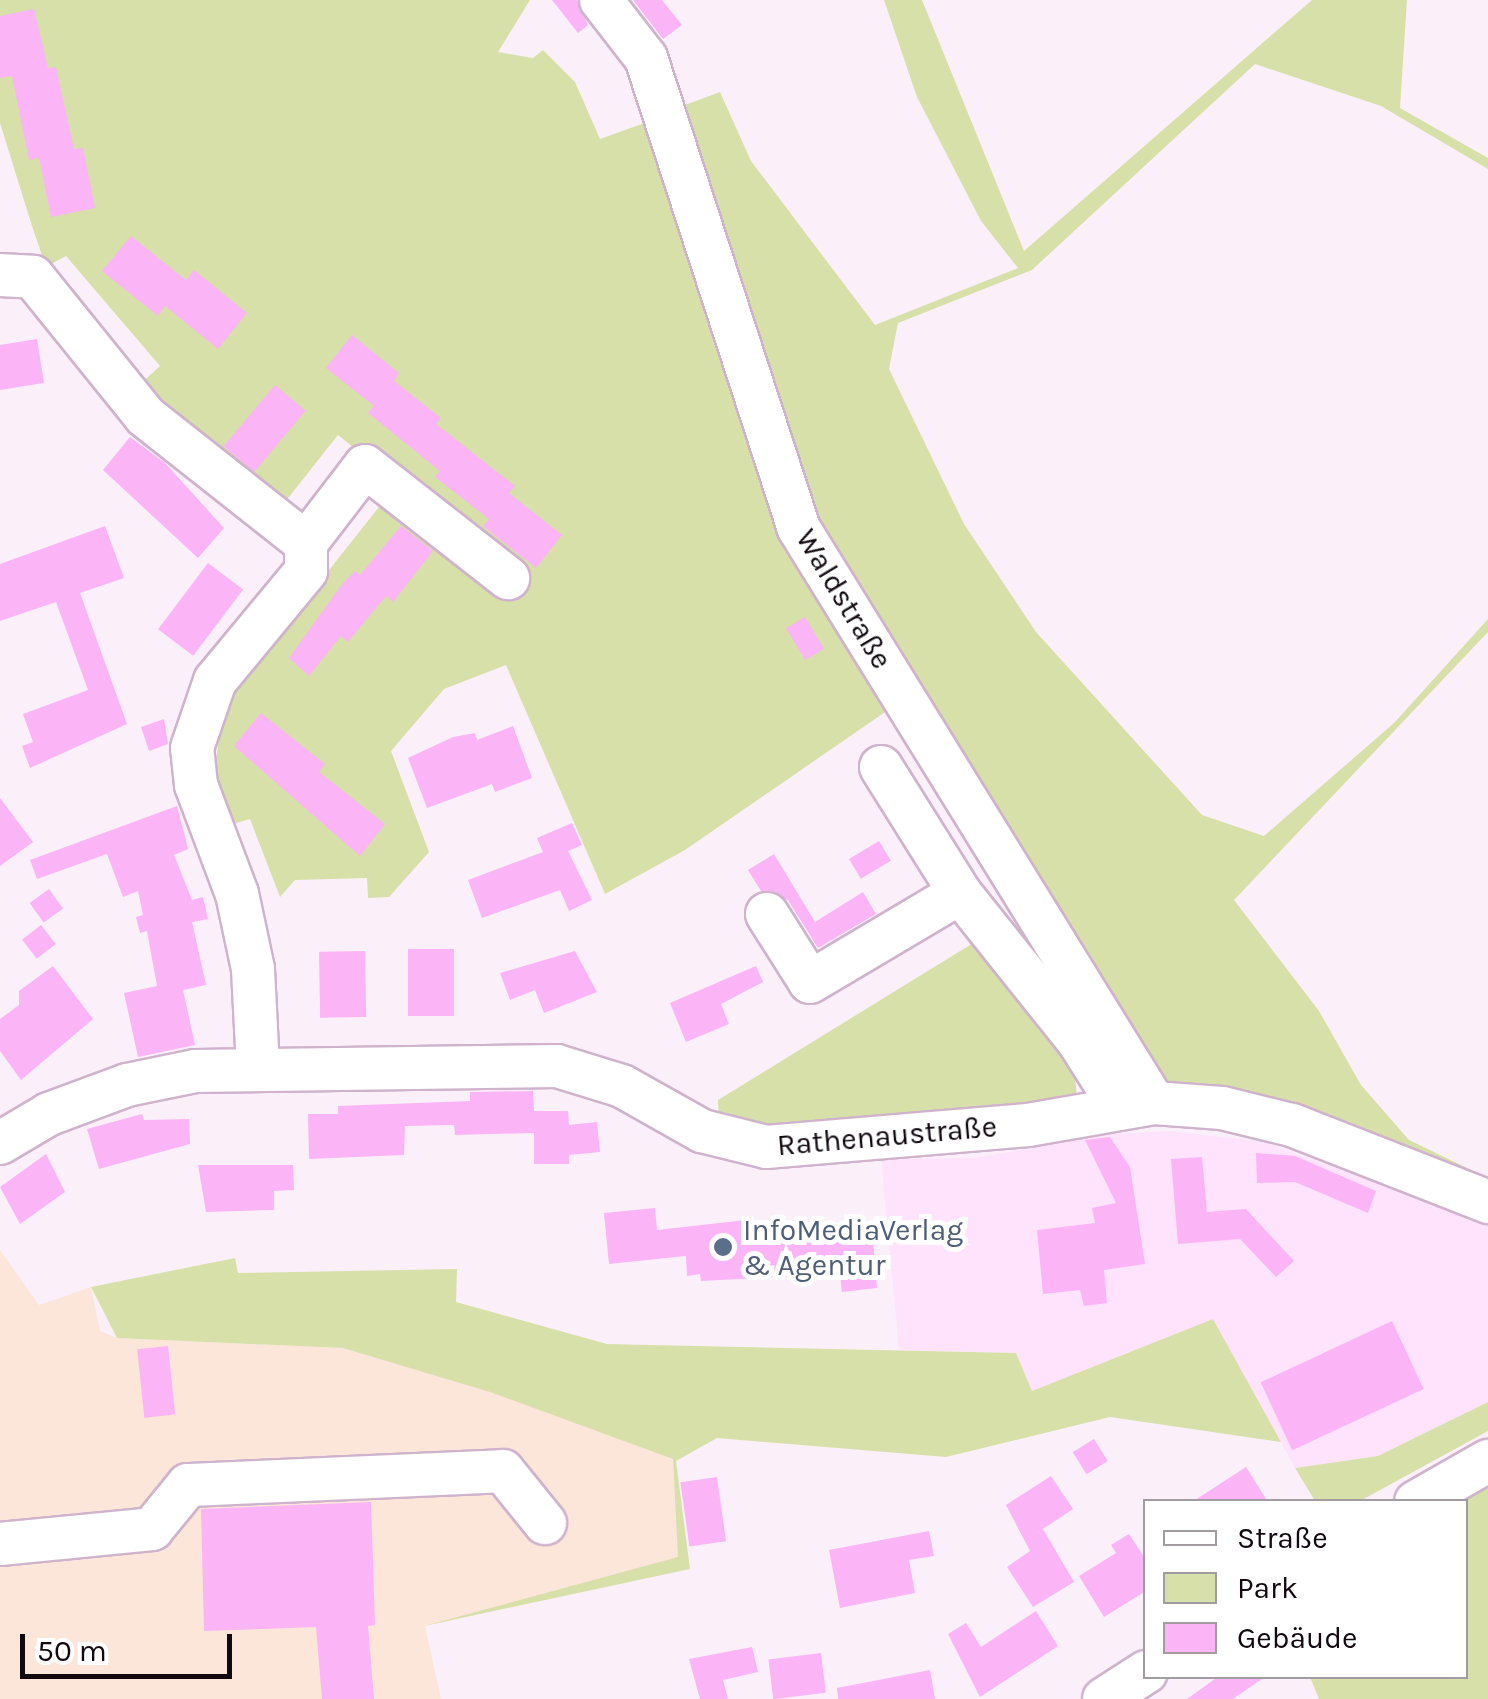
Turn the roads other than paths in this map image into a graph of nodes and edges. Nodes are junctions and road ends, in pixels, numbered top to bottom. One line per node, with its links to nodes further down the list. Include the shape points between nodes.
1 (601, 0): 9 (street, Waldstraße, via 646,58 798,526)
2 (0, 275): 3 (street, via 33,277 144,416)
3 (306, 544): 4 (street, via 365,466); 8 (street, via 306,571 215,681 192,748 196,785 237,894 253,969)
4 (508, 578)
5 (881, 767): 6 (street)
6 (960, 893): 7 (street, via 810,982); 9 (street)
7 (767, 914)
8 (258, 1068): 9 (street, Rathenaustraße, via 557,1066 622,1086 702,1132 766,1146 1028,1125); 10 (street, Rathenaustraße, via 128,1084 49,1114)
9 (1137, 1105): 11 (street, Rathenaustraße, via 1222,1108 1292,1125)
10 (0, 1144)
11 (1488, 1202)
12 (1488, 1461): 13 (street)
13 (1421, 1499)
14 (545, 1524): 15 (street, via 504,1471 188,1485 152,1530)
15 (0, 1544)

